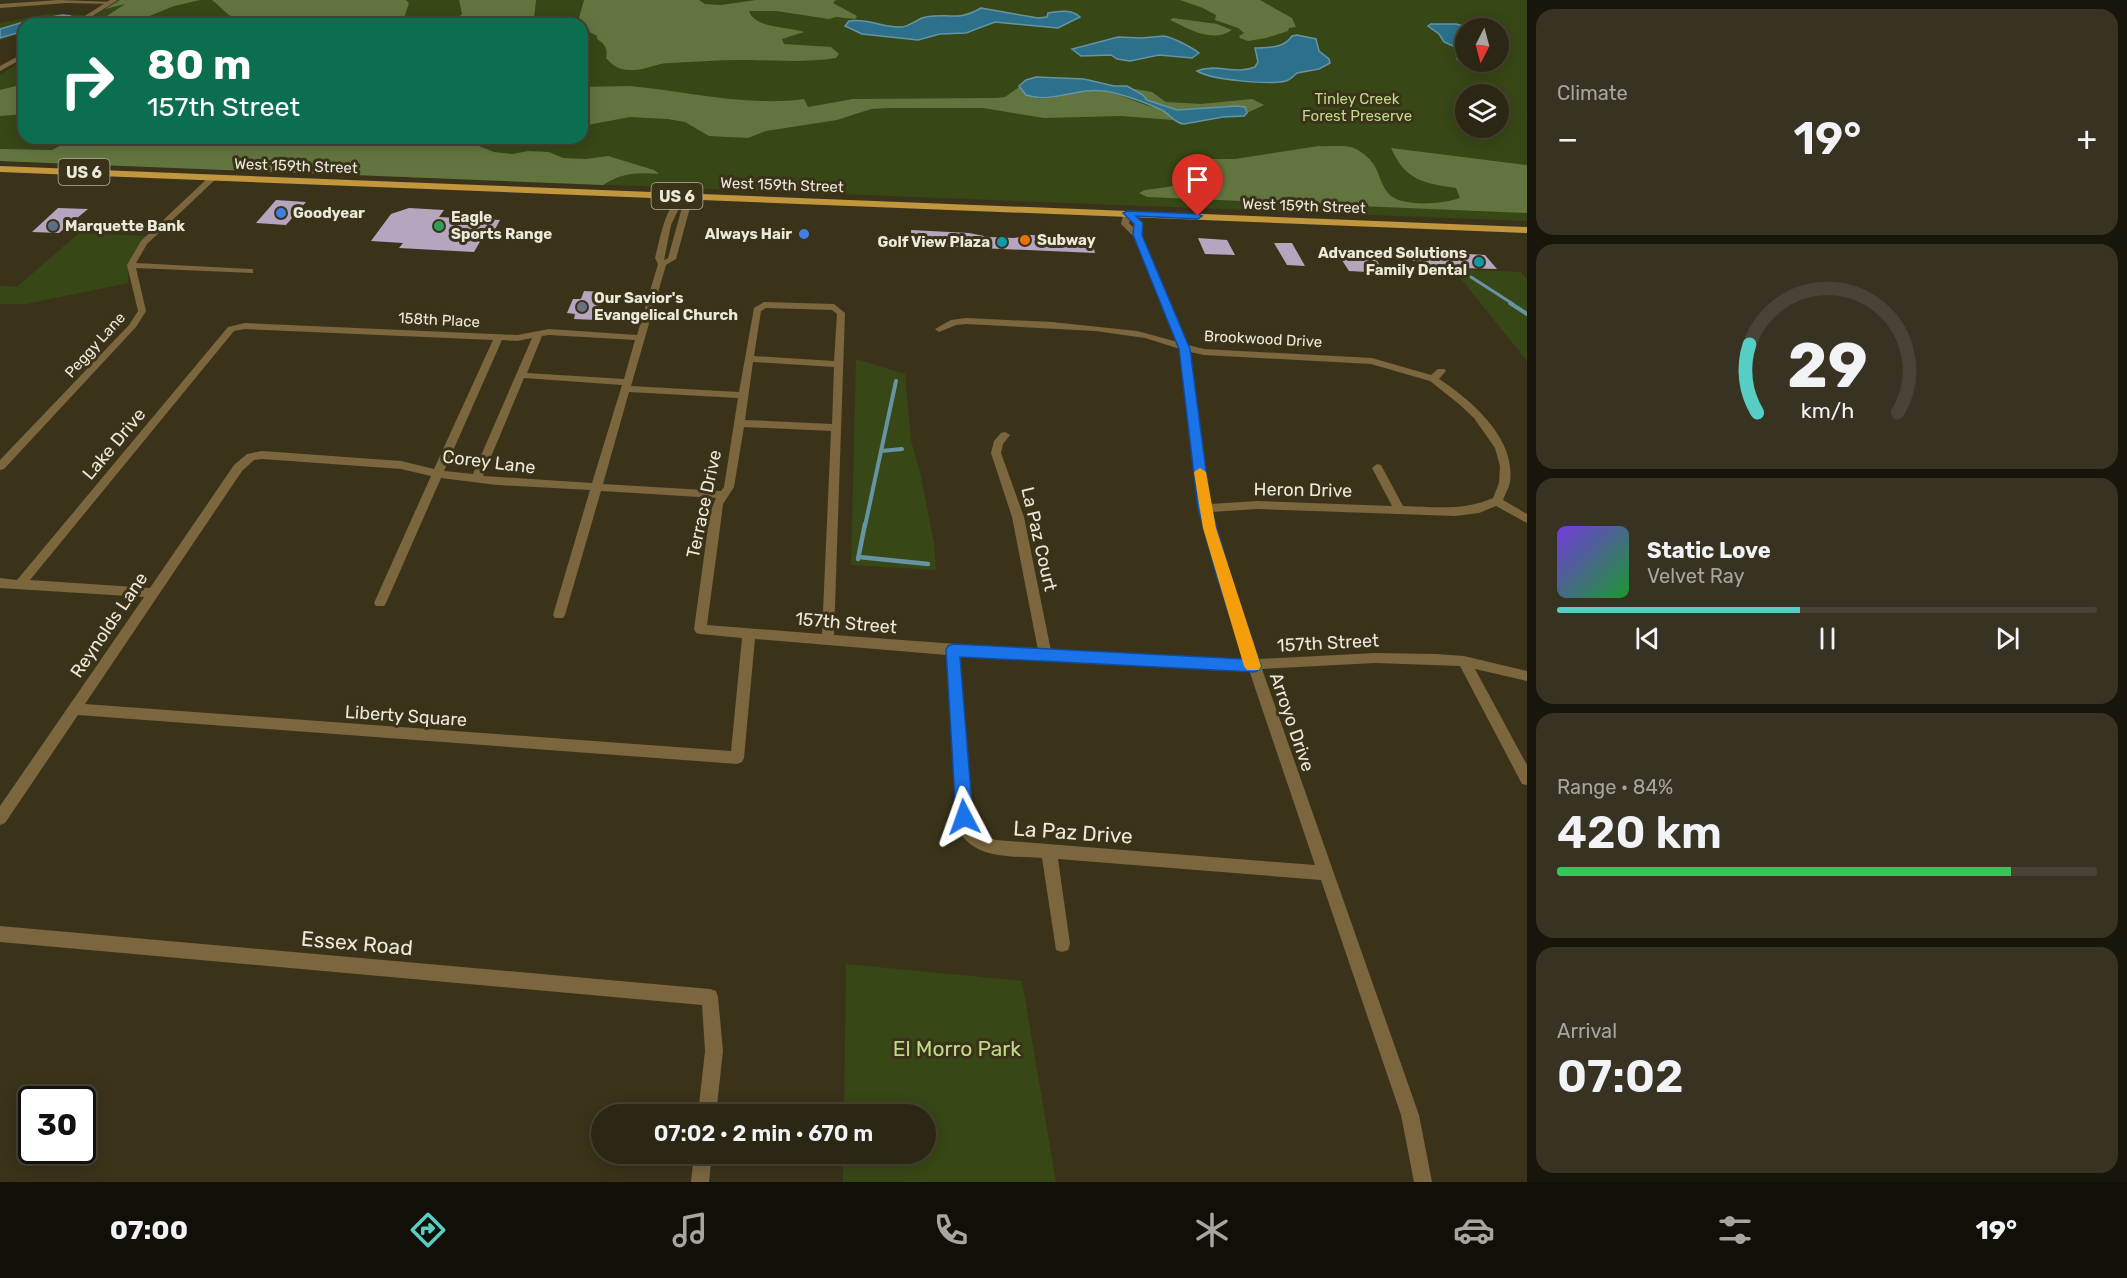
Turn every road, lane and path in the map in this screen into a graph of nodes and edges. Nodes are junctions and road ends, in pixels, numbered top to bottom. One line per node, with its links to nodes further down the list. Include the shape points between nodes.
1 (113, 1): 2 (street); 3 (street)
2 (0, 6)
3 (85, 18)
4 (18, 58): 5 (street)
5 (0, 69)
6 (0, 169): 7 (main road, West 159th Street / US 6)
7 (214, 177): 8 (main road, West 159th Street / US 6); 12 (street, via 144,243)
8 (682, 196): 9 (main road, West 159th Street / US 6); 11 (street, via 671,213 659,258); 11 (street, via 687,204 672,259)
9 (1127, 213): 10 (main road, West 159th Street / US 6); 19 (street, Arroyo Drive, via 1125,224 1137,235)
10 (1527, 230)
11 (662, 264): 18 (street)
12 (131, 266): 13 (street); 31 (street, Peggy Lane, via 142,311 132,327)
13 (250, 271)
14 (236, 327): 17 (street, 158th Place); 42 (street, Lake Drive)
15 (939, 329): 19 (street, Brookwood Drive, via 966,321 1088,327 1139,334)
16 (539, 333): 17 (street, 158th Place); 18 (street, 158th Place); 22 (street)
17 (498, 338): 33 (street)
18 (641, 338): 23 (street)
19 (1185, 349): 28 (street, Brookwood Drive, via 1372,362 1437,375 1498,427); 38 (street, Arroyo Drive)
20 (750, 359): 21 (street); 21 (street, Terrace Drive, via 758,308 768,304 830,307 841,313); 24 (street, Terrace Drive)
21 (840, 364): 26 (street, Terrace Drive)
22 (520, 375): 23 (street); 34 (street)
23 (627, 386): 24 (street); 35 (street)
24 (744, 395): 25 (street, Terrace Drive)
25 (738, 423): 26 (street); 36 (street, Terrace Drive)
26 (837, 428): 48 (street, Terrace Drive)
27 (1005, 435): 50 (street, La Paz Court, via 996,453 1018,516)
28 (1511, 447)
29 (251, 458): 33 (street, Corey Lane, via 262,455 401,465); 43 (street, Reynolds Lane, via 238,468)
30 (1516, 459): 37 (street, via 1510,491)
31 (0, 466)
32 (1377, 468): 39 (street)
33 (438, 474): 34 (street, Corey Lane); 44 (street)
34 (476, 479): 35 (street, Corey Lane)
35 (597, 488): 36 (street, Corey Lane); 45 (street)
36 (725, 495): 46 (street, Terrace Drive, via 716,513)
37 (1497, 501): 39 (street, Heron Drive, via 1479,509 1455,512); 40 (street)
38 (1205, 508): 39 (street, Heron Drive, via 1257,505); 52 (street, Arroyo Drive)
39 (1400, 510)
40 (1527, 519)
41 (0, 583): 42 (street)
42 (20, 584): 43 (street)
43 (152, 593): 54 (street, Reynolds Lane)
44 (380, 603)
45 (559, 615)
46 (699, 629): 47 (street, 157th Street)
47 (749, 633): 48 (street, 157th Street); 54 (street, Liberty Square, via 737,758)
48 (828, 639): 49 (street, 157th Street)
49 (953, 650): 50 (street, 157th Street); 57 (street, La Paz Drive, via 967,831 987,846)
50 (1045, 654): 52 (street, 157th Street)
51 (1464, 661): 52 (street, 157th Street, via 1386,658); 53 (street, 157th Street); 55 (street)
52 (1254, 666): 58 (street, Arroyo Drive)
53 (1527, 676)
54 (74, 709): 56 (street, Reynolds Lane)
55 (1527, 779)
56 (0, 818)
57 (1049, 851): 58 (street, La Paz Drive); 60 (street)
58 (1326, 873): 64 (street, Arroyo Drive, via 1410,1115)
59 (0, 934): 61 (street, Essex Road, via 710,997 714,1051)
60 (1062, 944)
61 (708, 1104)
62 (702, 1164): 63 (street)
63 (700, 1182)
64 (1424, 1182)

